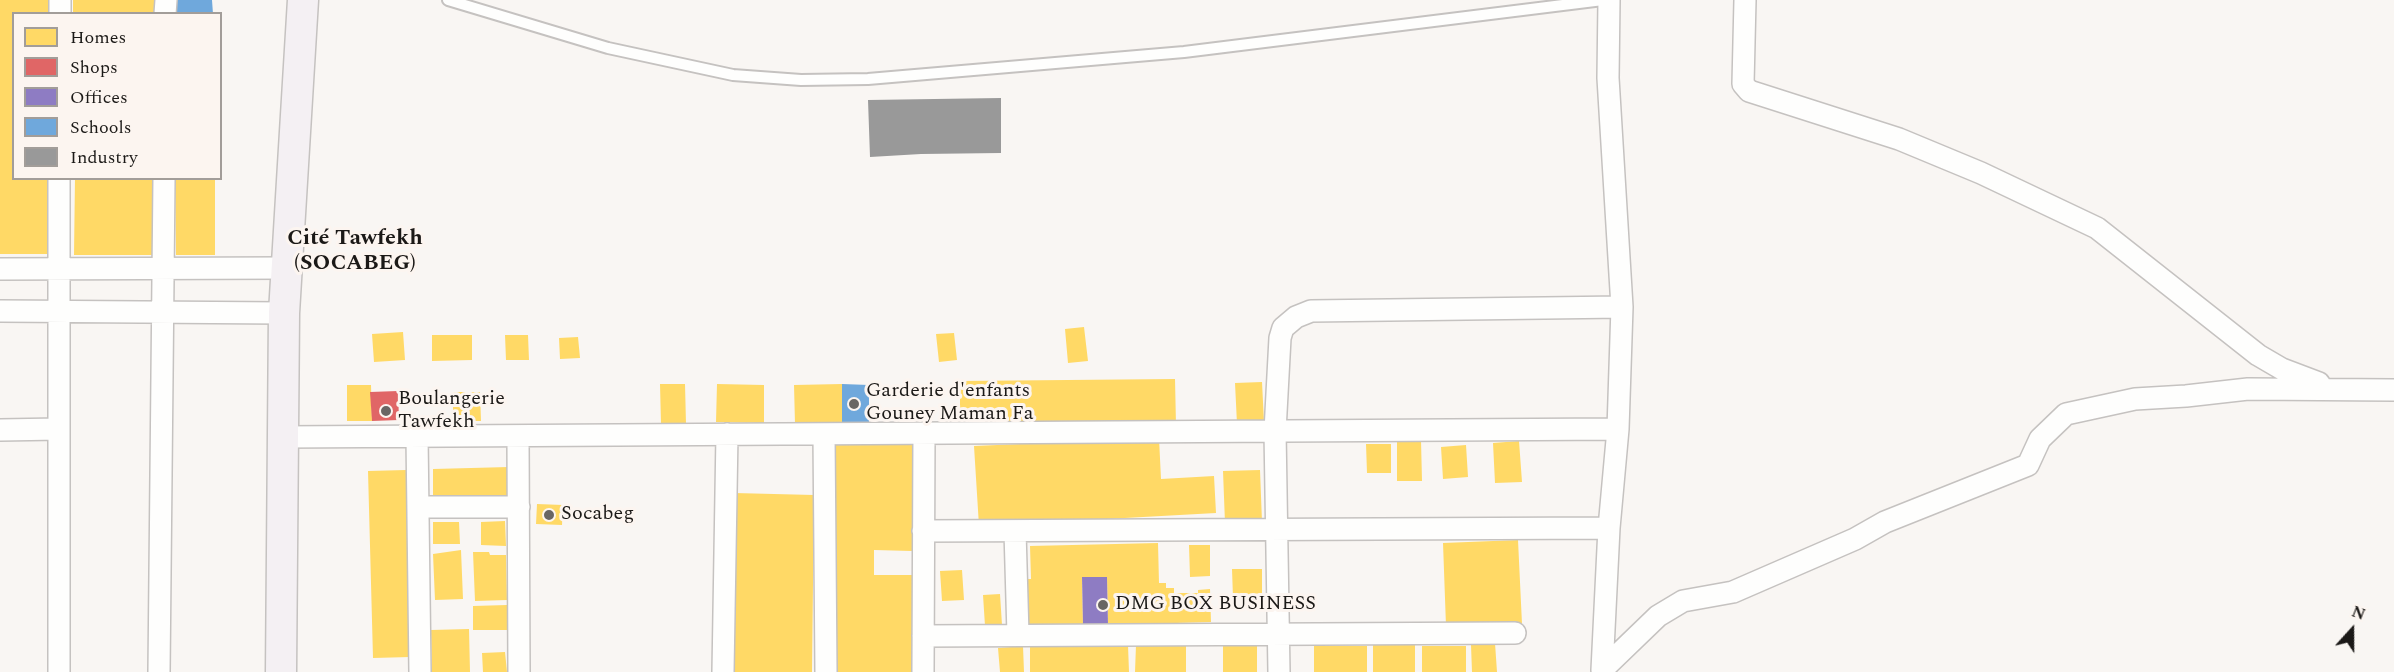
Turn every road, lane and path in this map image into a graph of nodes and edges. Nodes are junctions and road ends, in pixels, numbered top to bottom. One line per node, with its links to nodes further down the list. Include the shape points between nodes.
1 (303, 0): 8 (street)
2 (448, 0): 3 (lane, via 608,48 733,75 801,80 868,79 1184,52)
3 (1603, 0)
4 (1609, 0): 12 (street, via 1608,78)
5 (1745, 0): 17 (street, via 1743,84 1749,91 1899,139 2097,228 2258,355 2282,369)
6 (59, 180): 10 (street)
7 (164, 180): 11 (street)
8 (287, 268): 11 (street); 16 (street)
9 (0, 269): 10 (street)
10 (59, 269): 11 (street); 14 (street)
11 (163, 269): 15 (street)
12 (1622, 307): 20 (street); 22 (street, via 1311,311 1283,328 1280,338)
13 (0, 311): 14 (street)
14 (59, 312): 15 (street); 19 (street)
15 (163, 312): 16 (street); 40 (street)
16 (284, 313): 28 (street)
17 (2333, 388): 18 (street); 31 (street, via 2248,389 2135,399 2066,414 2040,439 2028,465 1885,522 1732,592 1683,602 1658,616 1602,670)
18 (2394, 390)
19 (59, 429): 21 (street); 39 (street)
20 (1618, 429): 22 (street); 31 (street)
21 (0, 430)
22 (1275, 431): 23 (street); 32 (street)
23 (924, 433): 25 (street); 33 (street)
24 (726, 434): 25 (street); 27 (street); 44 (street)
25 (824, 434): 45 (street)
26 (417, 436): 27 (street); 28 (street); 29 (street)
27 (518, 436): 30 (street)
28 (282, 437): 41 (street)
29 (418, 507): 30 (street); 42 (street)
30 (519, 507): 43 (street)
31 (1609, 528): 32 (street)
32 (1277, 530): 34 (street); 36 (street)
33 (923, 531): 34 (street); 38 (street)
34 (1015, 531): 37 (street)
35 (1515, 633): 36 (street)
36 (1279, 634): 37 (street); 47 (street)
37 (1018, 635): 38 (street)
38 (923, 636): 46 (street)
39 (58, 672)
40 (159, 672)
41 (281, 672)
42 (420, 672)
43 (519, 672)
44 (723, 672)
45 (826, 672)
46 (923, 672)
47 (1279, 672)

